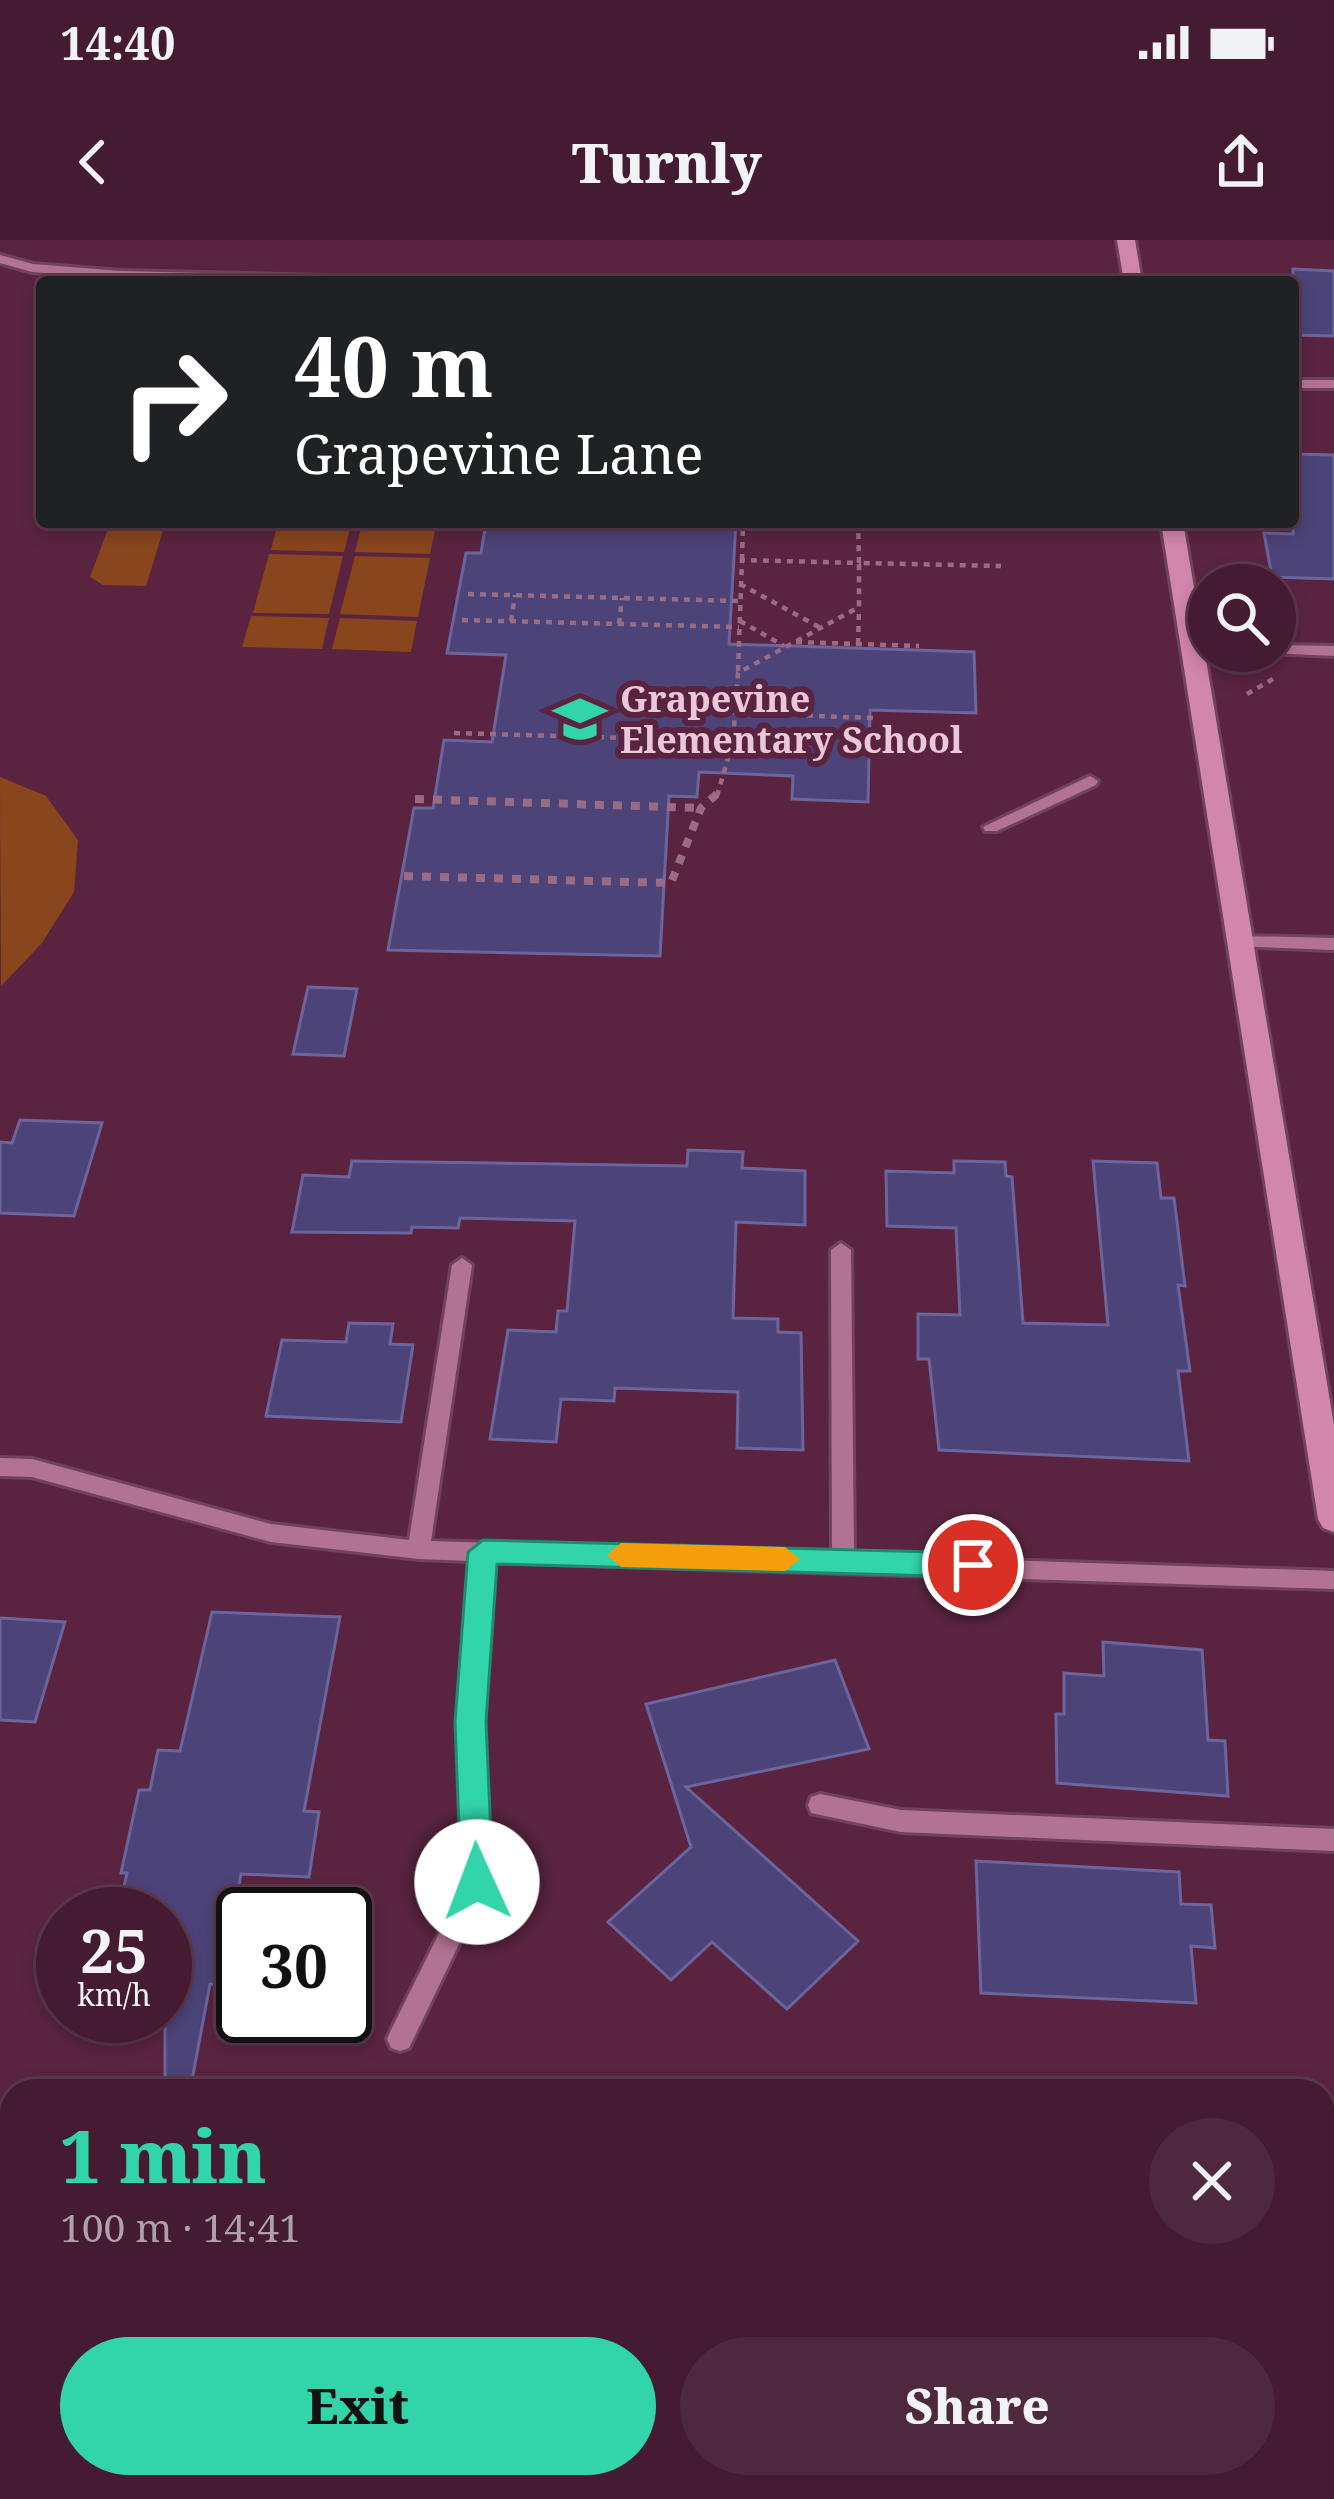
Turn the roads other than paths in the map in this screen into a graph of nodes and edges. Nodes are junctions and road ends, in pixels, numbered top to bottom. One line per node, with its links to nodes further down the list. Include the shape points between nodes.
1 (1126, 240): 4 (main road)
2 (0, 259): 3 (street)
3 (163, 276)
4 (1132, 276)
5 (1299, 384): 6 (street)
6 (1334, 384)
7 (1173, 528): 8 (main road)
8 (1188, 591)
9 (1296, 650): 10 (street)
10 (1334, 651)
11 (1204, 672): 14 (main road)
12 (1090, 782): 13 (street)
13 (991, 827)
14 (1240, 942): 15 (street); 19 (main road)
15 (1334, 944)
16 (841, 1250): 22 (street)
17 (461, 1264): 20 (street)
18 (0, 1466): 20 (street, via 271,1533)
19 (1334, 1519)
20 (419, 1550): 21 (street)
21 (483, 1552): 22 (street); 26 (street, via 471,1722 477,1882)
22 (843, 1560): 23 (street)
23 (1334, 1580)
24 (820, 1804): 25 (street, via 901,1821)
25 (1334, 1840)
26 (400, 2038)

